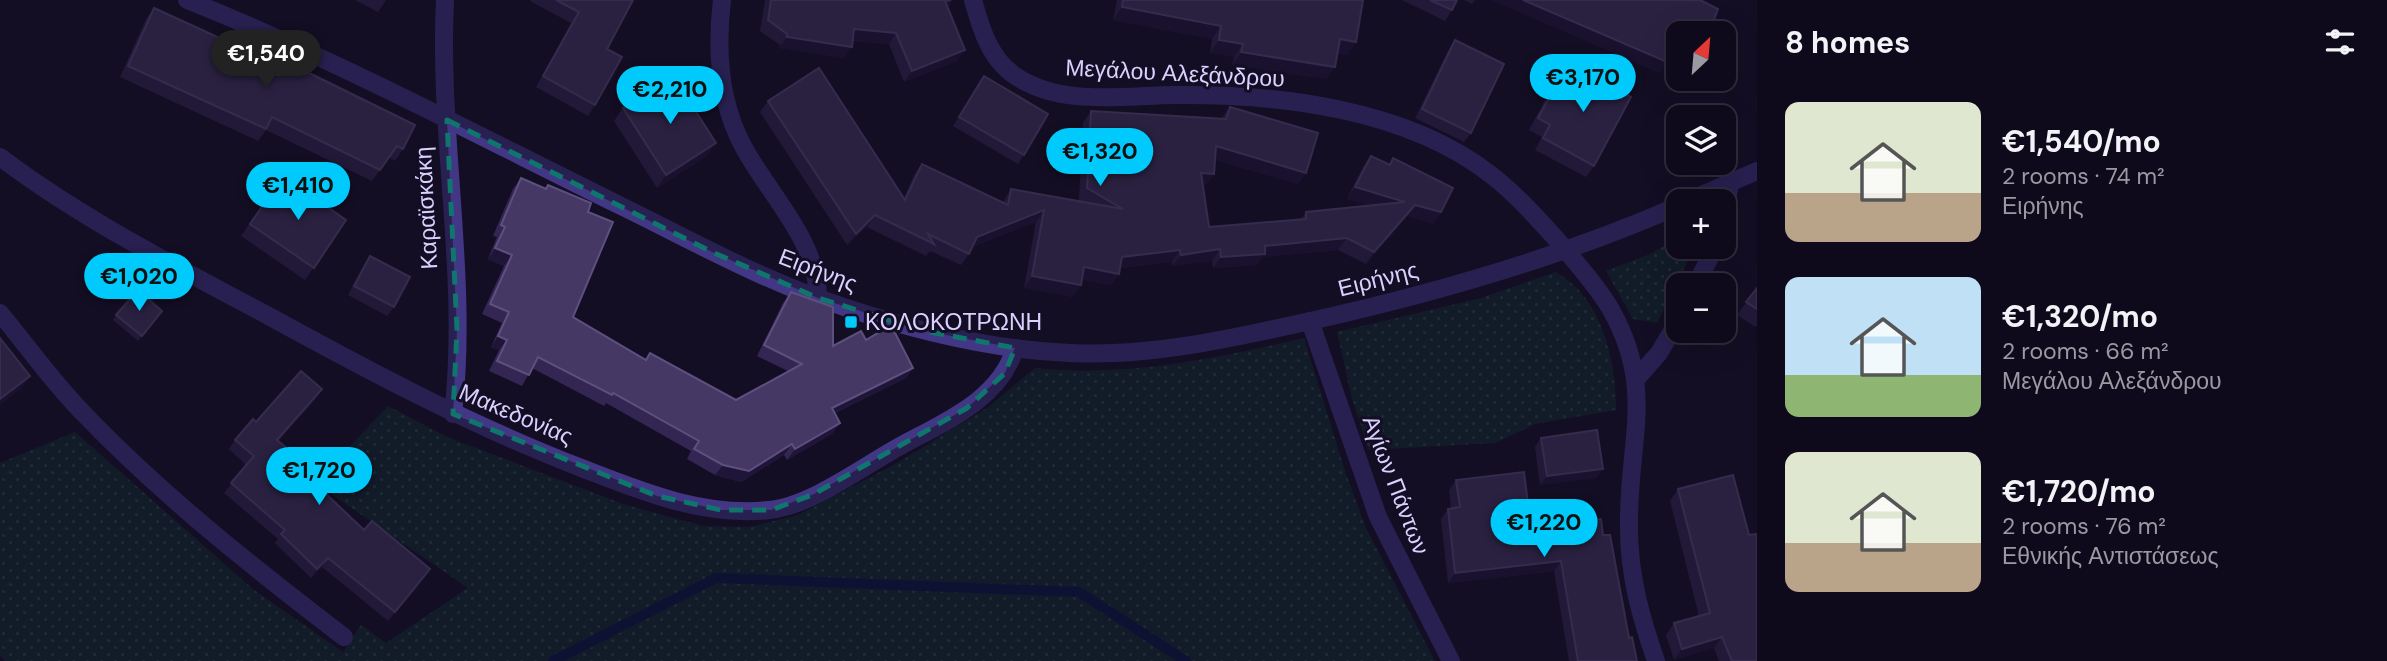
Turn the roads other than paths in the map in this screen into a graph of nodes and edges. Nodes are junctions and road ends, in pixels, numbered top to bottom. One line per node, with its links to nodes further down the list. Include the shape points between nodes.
1 (187, 0): 5 (street, Ειρήνης)
2 (444, 0): 5 (street, Καραϊσκάκη)
3 (722, 0): 13 (street, via 720,66 728,110 744,148 798,232 817,278)
4 (973, 0): 12 (street, Μεγάλου Αλεξάνδρου, via 994,54 1027,82 1072,96 1181,95 1278,101 1396,124 1433,139 1489,173)
5 (447, 120): 13 (street, Ειρήνης, via 712,252); 19 (street, Καραϊσκάκη, via 457,330)
6 (0, 157): 19 (street, Μακεδονίας, via 122,236)
7 (1757, 171): 8 (street)
8 (1730, 183): 9 (street); 10 (street)
9 (1716, 189)
10 (1729, 189)
11 (1666, 211): 12 (street, Ειρήνης)
12 (1564, 249): 15 (street, Ειρήνης, via 1394,303); 18 (street, Μεγάλου Αλεξάνδρου, via 1608,306)
13 (818, 298): 17 (street, Ειρήνης, via 925,331)
14 (0, 313): 20 (street, via 84,415 119,448 223,543)
15 (1310, 321): 17 (street, Ειρήνης, via 1146,350 1073,354); 21 (street, Αγίων Πάντων, via 1377,517)
16 (1666, 342): 18 (street)
17 (1015, 348): 19 (street, Μακεδονίας, via 1005,373 967,408 811,495 771,510 722,510 657,496)
18 (1637, 378): 22 (street, Μεγάλου Αλεξάνδρου, via 1629,548 1637,599)
19 (453, 414)
20 (344, 637)
21 (1451, 661)
22 (1656, 661)

